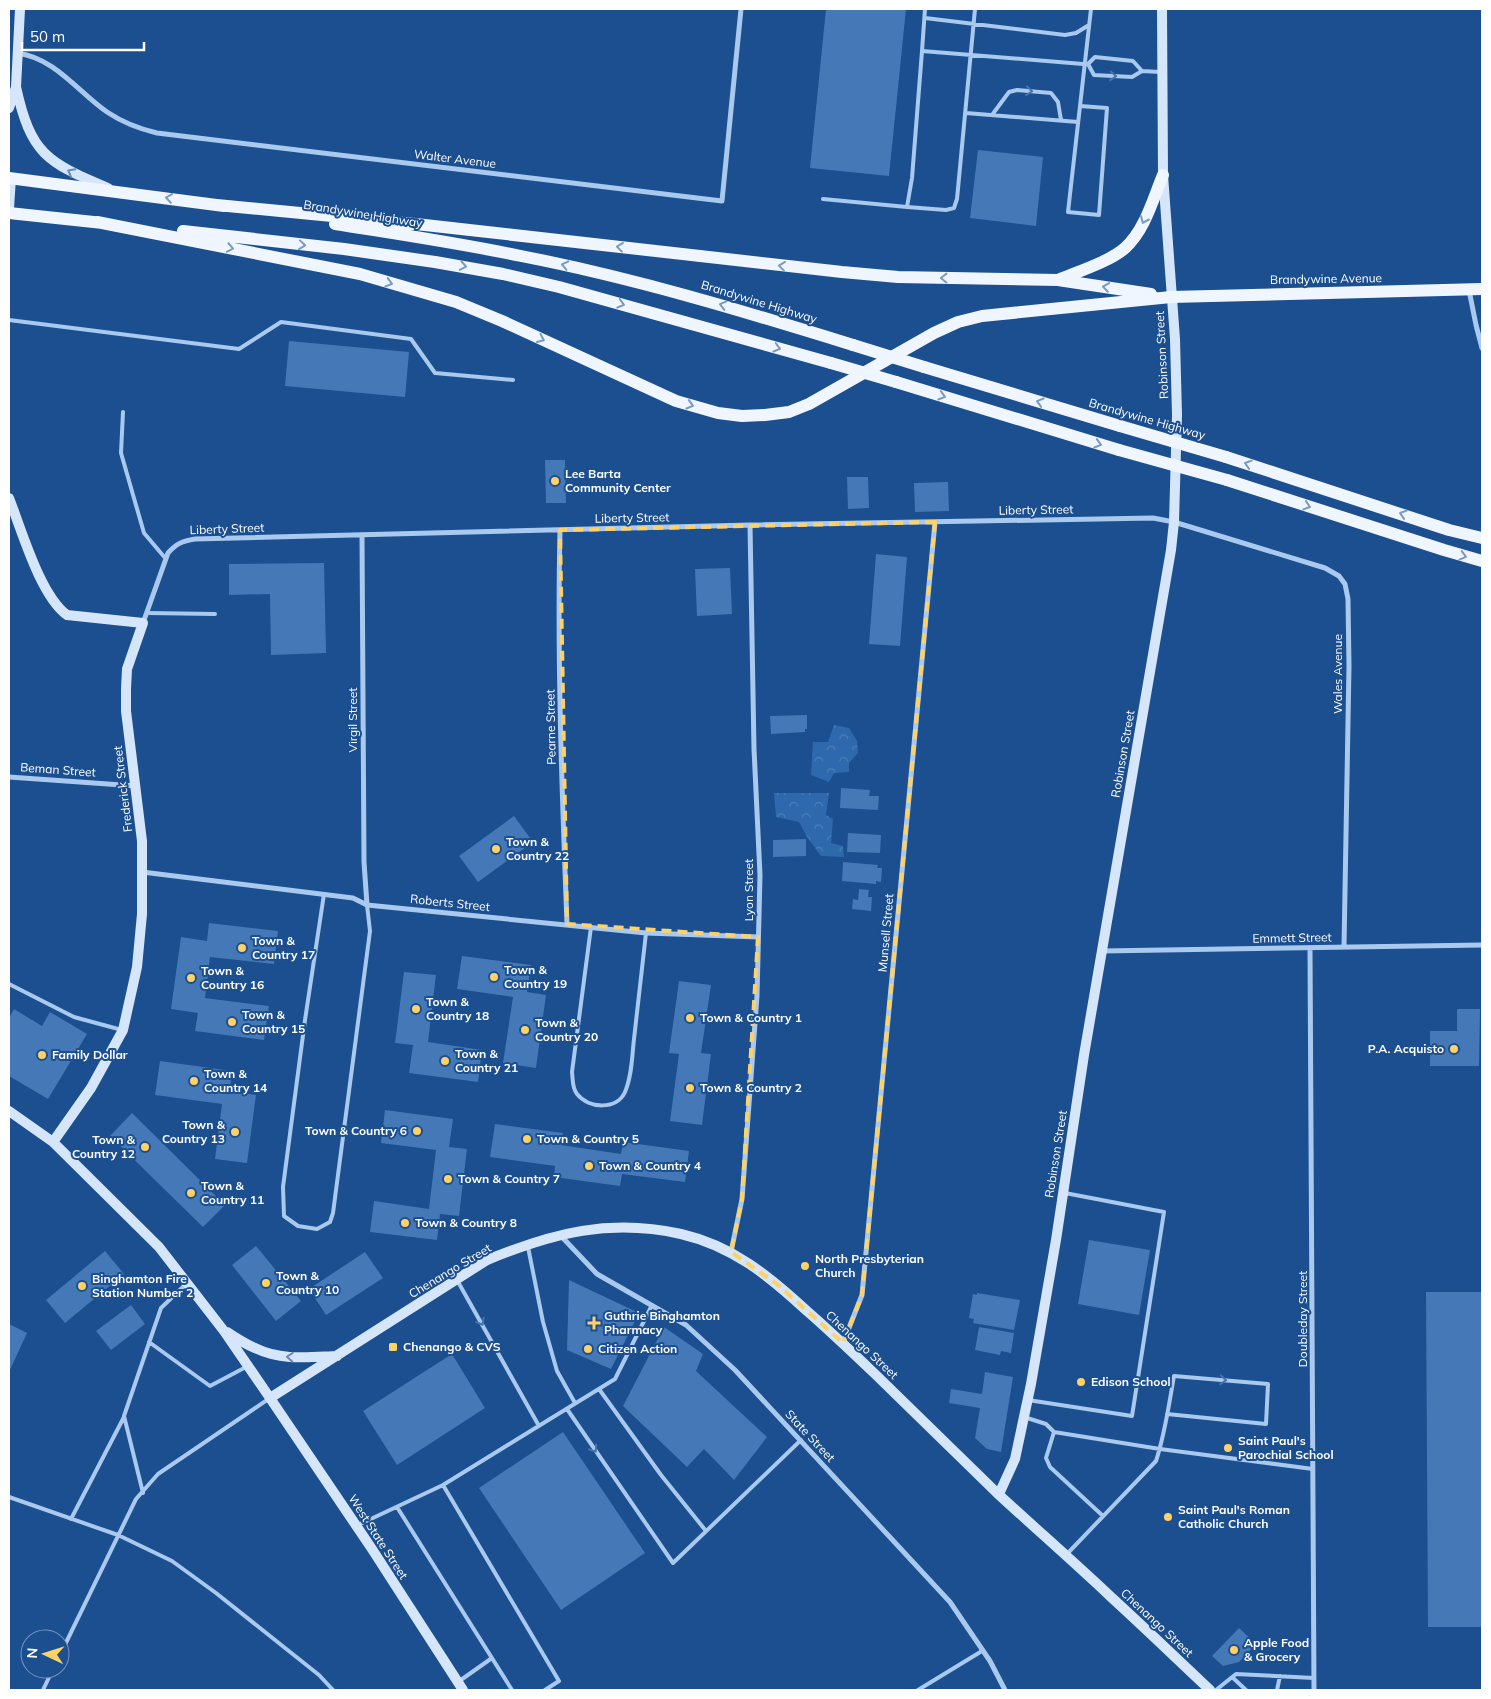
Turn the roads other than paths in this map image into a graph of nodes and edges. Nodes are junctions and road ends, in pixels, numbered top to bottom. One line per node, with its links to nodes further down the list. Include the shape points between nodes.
1 (20, 9): 11 (street)
2 (741, 9): 11 (street, Walter Avenue, via 722,201 157,133 106,111 47,63)
3 (926, 9): 7 (lane)
4 (975, 9): 8 (lane)
5 (1090, 9): 9 (lane)
6 (1162, 9): 16 (street, Robinson Street)
7 (924, 18): 8 (lane); 10 (lane)
8 (974, 24): 9 (lane, via 1065,35); 12 (lane)
9 (1089, 25): 13 (lane)
10 (922, 51): 12 (lane); 29 (lane)
11 (17, 53): 17 (street)
12 (971, 55): 13 (lane); 20 (lane)
13 (1083, 64): 14 (lane); 18 (lane)
14 (1088, 64): 15 (lane, via 1095,57 1133,61); 15 (lane, one-way to 15, via 1094,75 1132,77)
15 (1142, 70): 16 (lane)
16 (1162, 72): 24 (street, Robinson Street)
17 (16, 86): 19 (street); 26 (street, one-way to 17, via 70,172 41,151 26,125)
18 (1080, 106): 23 (lane); 23 (lane, via 1107,108 1099,215 1068,212)
19 (9, 108)
20 (966, 113): 21 (lane); 29 (lane, via 954,208)
21 (992, 115): 22 (lane); 22 (lane, one-way to 22, via 1009,92 1052,92 1058,102)
22 (1061, 120): 23 (lane)
23 (1078, 122)
24 (1163, 175): 33 (main road, one-way to 33, via 1141,227 1126,248); 35 (street, Robinson Street)
25 (10, 178): 26 (main road, Brandywine Highway); 30 (street)
26 (116, 191): 28 (main road, Brandywine Highway, one-way to 26)
27 (823, 199): 29 (lane)
28 (217, 205): 33 (main road, one-way to 28, via 898,277 425,224); 46 (main road, Brandywine Highway, one-way to 28, bridge, via 721,304 625,279 456,243)
29 (907, 207)
30 (9, 208)
31 (9, 213): 32 (main road)
32 (97, 222): 35 (main road, one-way to 35, via 360,274 456,302 676,401 718,414 742,416 789,412 809,404 958,322 1014,312); 48 (main road, one-way to 48, bridge, via 344,249 503,274 559,287 1227,480)
33 (1058, 280): 35 (main road, one-way to 33)
34 (1476, 289): 35 (main road, Brandywine Avenue); 37 (street, via 1476,325)
35 (1171, 297): 42 (street, Robinson Street, via 1177,415)
36 (9, 320): 38 (lane, via 239,349 281,322 411,339 435,373)
37 (1482, 348)
38 (513, 380)
39 (122, 412): 47 (lane, via 121,454 144,533)
40 (9, 498): 50 (street, via 44,586 58,608 67,615)
41 (935, 522): 42 (street, Liberty Street, via 1153,518); 43 (street, Liberty Street); 77 (street, Munsell Street, via 862,1295)
42 (1174, 522): 61 (street, Wales Avenue, via 1325,568 1345,584 1349,666); 63 (street, Robinson Street)
43 (750, 525): 44 (street, Liberty Street); 59 (street, Lyon Street, via 760,875)
44 (560, 530): 45 (street, Liberty Street); 56 (street, Pearne Street, via 558,612)
45 (362, 535): 47 (street, Liberty Street, via 195,539 174,546); 55 (street, Virgil Street)
46 (1482, 538)
47 (166, 559): 50 (street, Liberty Street)
48 (1482, 561)
49 (214, 614): 50 (lane)
50 (145, 618): 52 (street, Frederick Street, via 128,669 126,689)
51 (9, 777): 52 (street, Beman Street)
52 (136, 786): 53 (street, Frederick Street)
53 (142, 872): 54 (street, Roberts Street); 65 (street, Frederick Street, via 137,967)
54 (324, 894): 55 (street, Roberts Street, via 353,898); 55 (lane, via 283,1187 284,1216 298,1226 317,1229 330,1222 333,1213 370,931)
55 (367, 905): 56 (street, Roberts Street)
56 (567, 924): 57 (street, Roberts Street)
57 (591, 927): 58 (street, Roberts Street); 58 (lane, via 572,1072 573,1087 578,1095 594,1105 615,1104 626,1091)
58 (646, 933): 59 (street, Roberts Street)
59 (758, 937): 71 (street, Lyon Street, via 757,996 742,1199)
60 (1482, 945): 61 (street, Emmett Street)
61 (1344, 947): 62 (street, Emmett Street)
62 (1310, 948): 63 (street, Emmett Street); 92 (street, Doubleday Street)
63 (1102, 951): 68 (street, Robinson Street)
64 (9, 984): 65 (lane, via 74,1017)
65 (122, 1030): 67 (street, Frederick Street, via 91,1088)
66 (9, 1111): 67 (street)
67 (53, 1142): 73 (street, via 159,1247)
68 (1063, 1192): 82 (street, Robinson Street); 82 (lane, via 1164,1212 1132,1416)
69 (561, 1235): 70 (street, Chenango Street); 71 (street, Chenango Street, via 613,1226 644,1228 682,1235); 74 (street, State Street, via 597,1274)
70 (528, 1244): 72 (street, Chenango Street, via 487,1260); 83 (lane, via 543,1322 557,1371)
71 (731, 1252): 77 (street, Chenango Street, via 778,1284)
72 (457, 1280): 78 (street, Chenango Street); 88 (lane, one-way to 88)
73 (187, 1283): 75 (street); 76 (lane, via 161,1308)
74 (652, 1305): 80 (lane, via 615,1379); 90 (street, State Street, via 686,1325 735,1370)
75 (224, 1331): 78 (street, one-way to 75, via 276,1355); 79 (street)
76 (149, 1342): 79 (lane, via 210,1386); 86 (lane)
77 (843, 1343): 95 (street, Chenango Street)
78 (338, 1356): 81 (street, Chenango Street)
79 (248, 1366): 81 (street)
80 (599, 1389): 83 (lane); 101 (lane)
81 (270, 1398): 94 (lane, via 158,1474); 100 (street, West State Street)
82 (1028, 1400): 87 (street, Robinson Street)
83 (575, 1403): 84 (lane)
84 (567, 1409): 88 (lane); 101 (lane, one-way to 101, via 673,1563)
85 (1167, 1414): 85 (lane, one-way to 85, via 1174,1376 1268,1384 1266,1424); 91 (lane)
86 (124, 1416): 94 (lane); 99 (lane)
87 (1024, 1417): 89 (lane, via 1046,1424); 95 (street, Robinson Street, via 1015,1459)
88 (538, 1426): 93 (lane)
89 (1054, 1432): 91 (lane); 98 (lane, via 1046,1458 1050,1467)
90 (801, 1440): 101 (lane); 105 (street, State Street, via 950,1602)
91 (1160, 1449): 92 (lane); 98 (lane, via 1156,1461)
92 (1313, 1469): 109 (street, Doubleday Street)
93 (443, 1485): 97 (lane); 114 (lane, via 559,1681)
94 (143, 1493): 102 (lane, via 136,1499)
95 (999, 1494): 103 (street, Chenango Street)
96 (9, 1497): 99 (lane)
97 (397, 1507): 100 (lane); 106 (lane)
98 (1103, 1516): 103 (lane)
99 (71, 1519): 102 (lane)
100 (356, 1526): 111 (street, West State Street)
101 (706, 1531)
102 (118, 1535): 104 (lane); 112 (lane, via 172,1561)
103 (1066, 1555): 118 (street, Chenango Street)
104 (70, 1634)
105 (982, 1651): 110 (lane); 117 (street, State Street)
106 (492, 1658): 111 (lane); 113 (lane)
107 (1280, 1676): 108 (lane, via 1236,1674); 109 (lane); 121 (lane)
108 (1232, 1677): 119 (lane); 120 (lane)
109 (1314, 1678): 122 (street, Doubleday Street)
110 (928, 1684): 115 (lane); 116 (lane)
111 (461, 1686)
112 (334, 1690)
113 (512, 1690)
114 (545, 1690)
115 (918, 1690)
116 (931, 1690)
117 (1005, 1690)
118 (1210, 1690)
119 (1216, 1690)
120 (1246, 1690)
121 (1277, 1690)
122 (1314, 1690)

